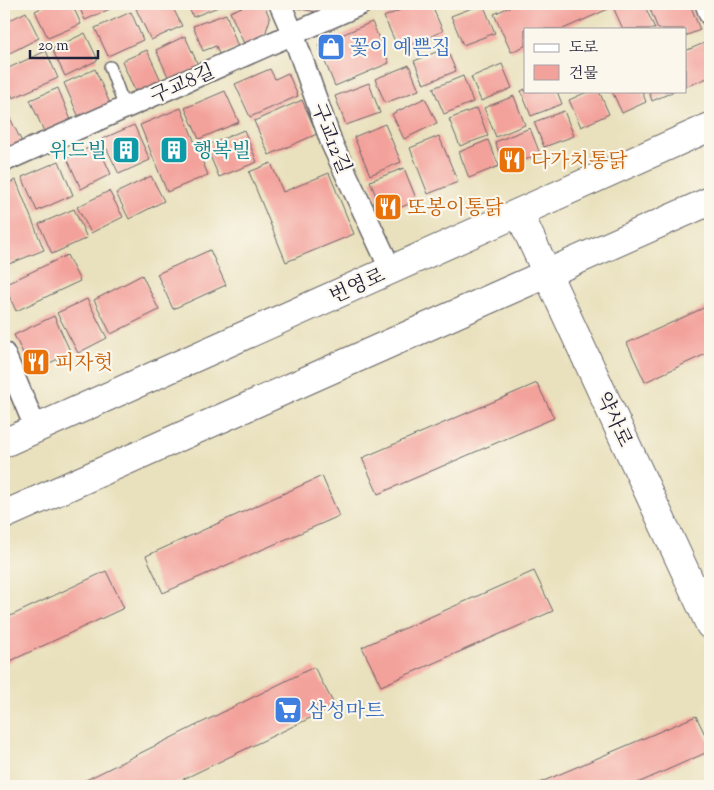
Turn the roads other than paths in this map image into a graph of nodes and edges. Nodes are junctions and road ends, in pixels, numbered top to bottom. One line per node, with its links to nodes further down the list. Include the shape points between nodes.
1 (280, 4): 5 (street, 구교12길)
2 (361, 4): 5 (street, 구교8길)
3 (706, 4): 4 (street)
4 (710, 15)
5 (293, 34): 7 (street, 구교8길); 12 (street, 구교12길, via 332,144)
6 (110, 67): 7 (lane)
7 (125, 108): 9 (street, 구교8길)
8 (710, 128): 11 (main road, 번영로)
9 (4, 161)
10 (710, 201): 13 (main road)
11 (518, 213): 12 (main road, 번영로); 13 (main road, 약사로)
12 (391, 270): 15 (main road, 번영로)
13 (547, 273): 17 (main road); 18 (main road, 약사로)
14 (4, 353): 15 (street)
15 (36, 428): 16 (main road, 번영로)
16 (4, 443)
17 (4, 515)
18 (710, 625)

